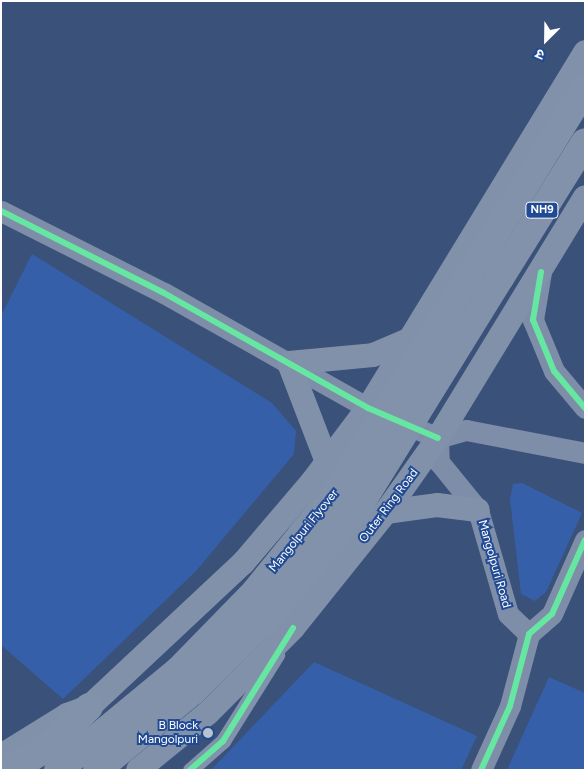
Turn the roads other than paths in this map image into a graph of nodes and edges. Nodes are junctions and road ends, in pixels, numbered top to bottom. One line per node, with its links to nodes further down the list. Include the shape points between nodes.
1 (585, 52): 6 (main road)
2 (585, 88): 23 (highway, Mangolpuri Flyover, bridge, via 334,496 255,592 179,670)
3 (585, 142): 24 (highway, NH9, bridge, via 356,511 281,602 194,691)
4 (585, 198): 7 (main road, Outer Ring Road)
5 (1, 211): 9 (street)
6 (459, 258): 7 (main road, via 458,279 465,291 487,308 521,293); 8 (main road)
7 (541, 272): 11 (street, via 533,320 554,370); 12 (main road, Outer Ring Road)
8 (409, 340): 9 (main road, via 373,356); 10 (main road)
9 (289, 363): 10 (street); 14 (main road)
10 (368, 408): 12 (street); 14 (main road)
11 (585, 408)
12 (438, 438): 13 (street, via 466,430); 15 (street, Mangolpuri Road, via 439,462); 16 (main road, Outer Ring Road)
13 (585, 452)
14 (327, 462): 20 (main road, via 243,562)
15 (478, 510): 16 (main road, via 437,504); 19 (street, Mangolpuri Road, via 508,614)
16 (386, 512): 18 (main road, Outer Ring Road)
17 (585, 540): 19 (street, via 552,614)
18 (293, 628): 25 (main road, Outer Ring Road, via 208,713); 26 (street, via 223,741)
19 (529, 634): 27 (street, via 510,706)
20 (89, 707): 21 (main road, via 67,715); 22 (highway, via 48,746)
21 (1, 756)
22 (12, 770)
23 (58, 770)
24 (97, 770)
25 (138, 770)
26 (190, 770)
27 (481, 770)

